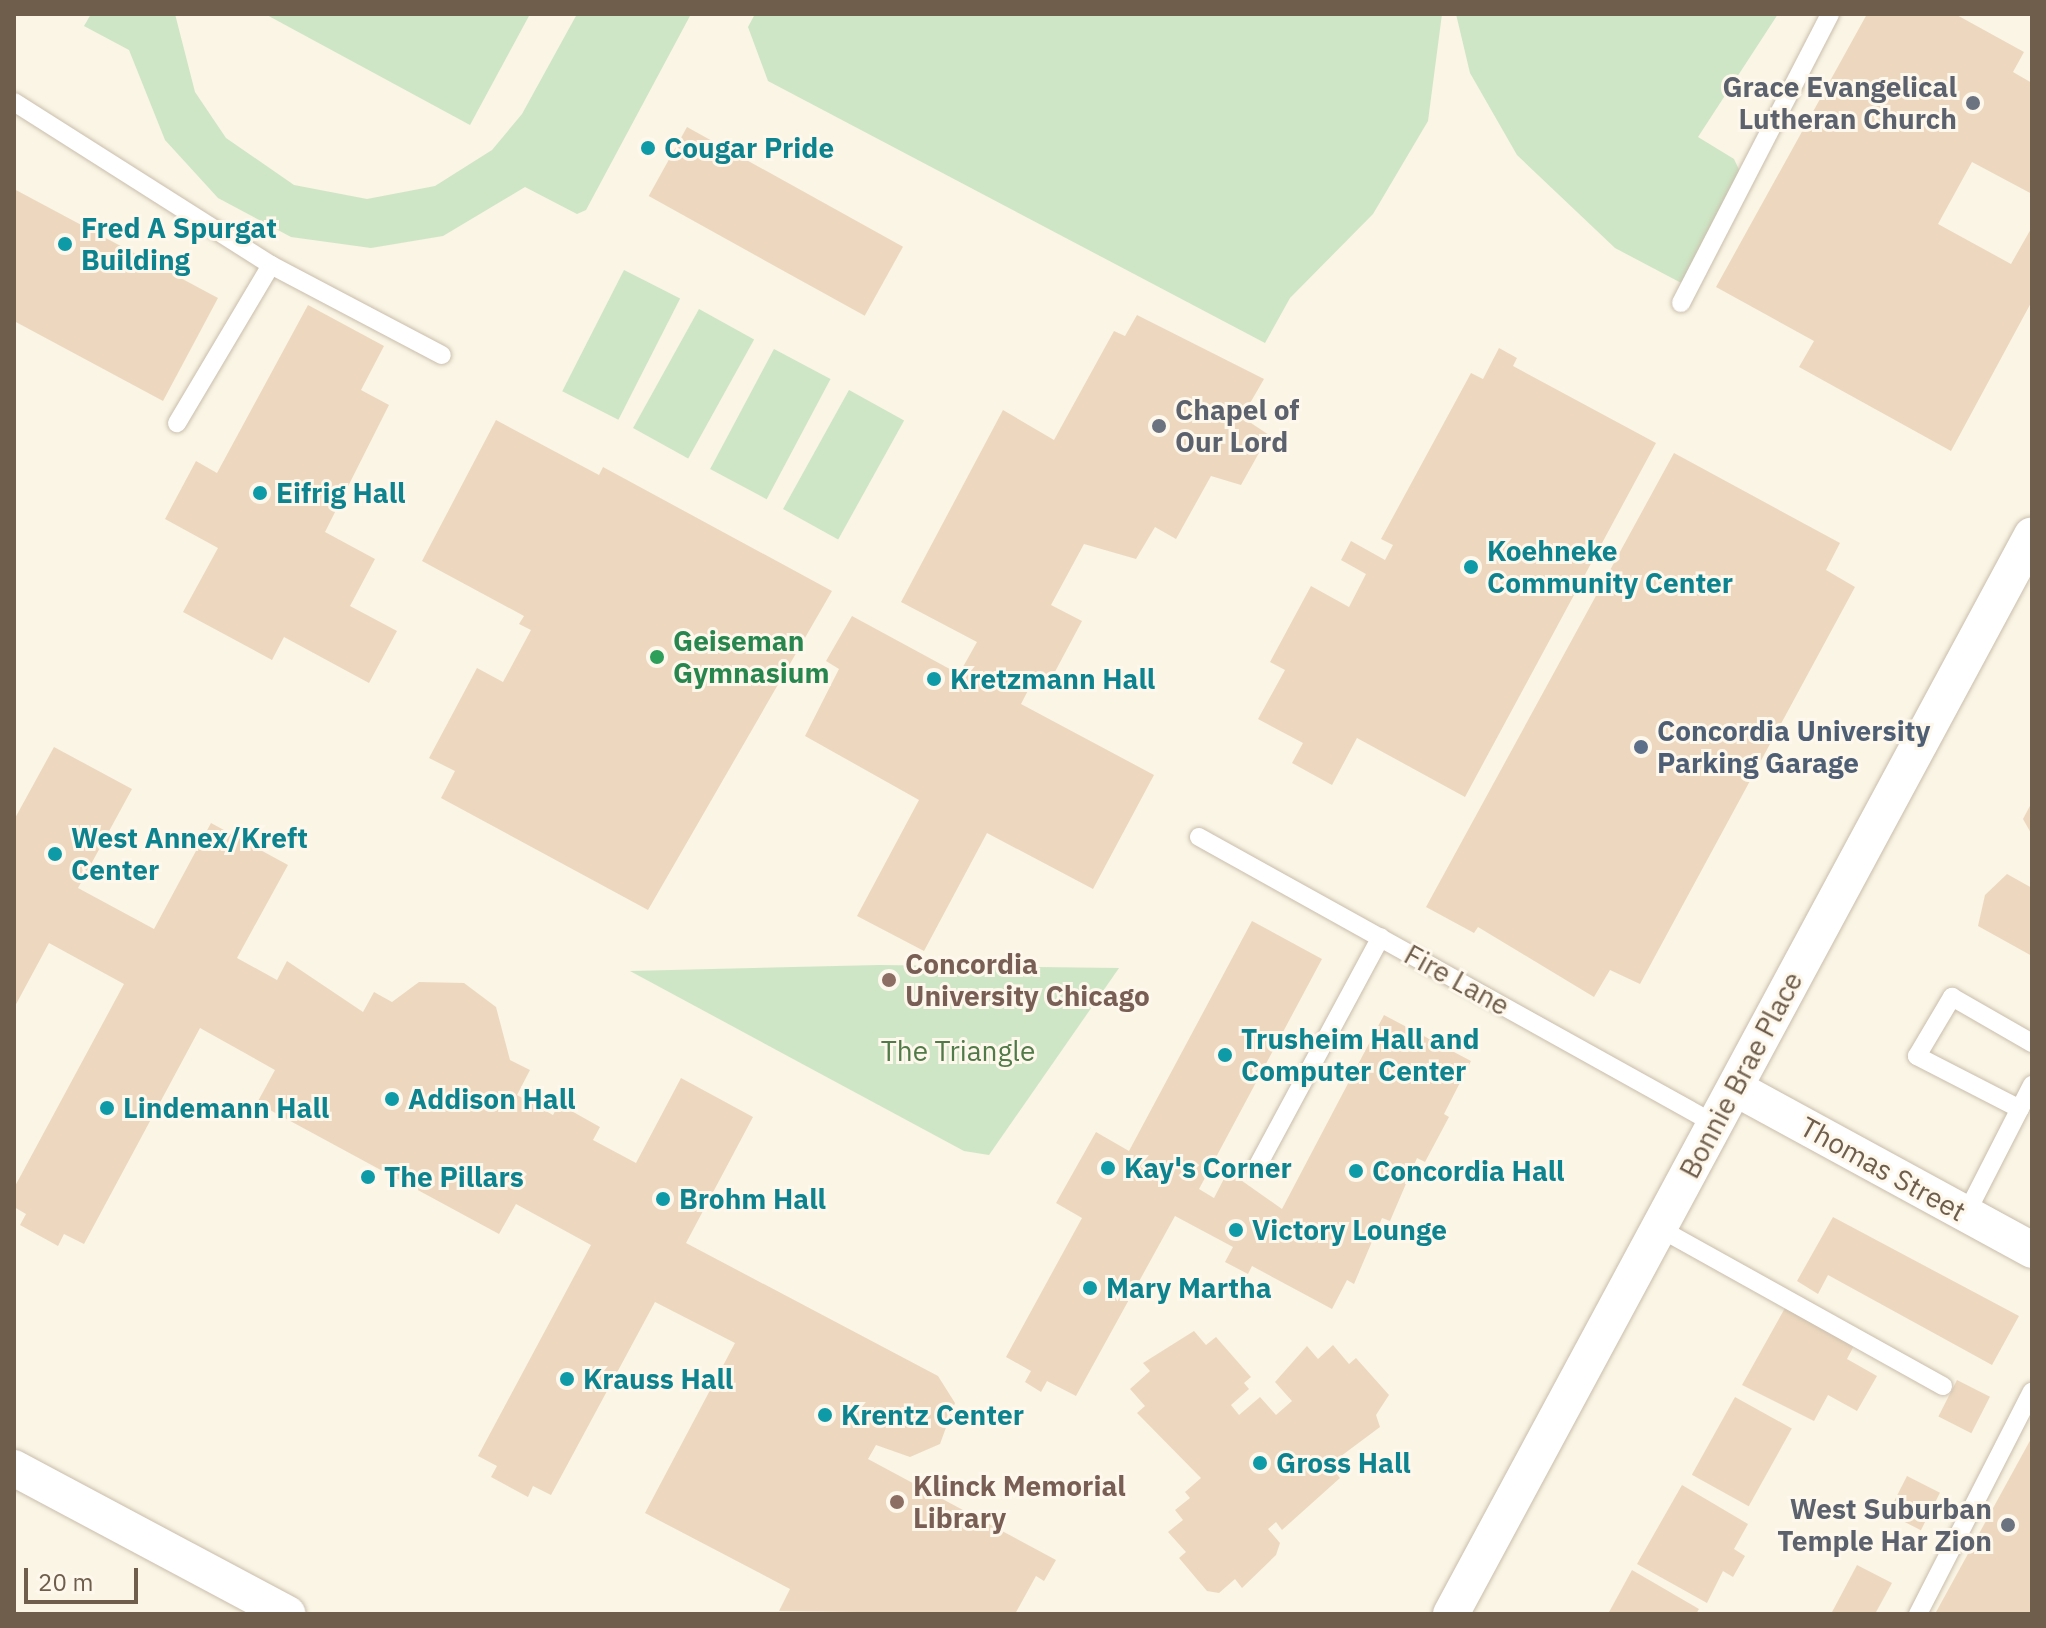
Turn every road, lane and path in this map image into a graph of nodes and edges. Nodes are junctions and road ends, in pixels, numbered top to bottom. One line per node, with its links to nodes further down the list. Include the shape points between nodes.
1 (1830, 14): 4 (lane)
2 (14, 102): 3 (lane)
3 (271, 265): 5 (lane); 6 (lane)
4 (1681, 303)
5 (442, 355)
6 (177, 423)
7 (2032, 535): 12 (street, Bonnie Brae Place)
8 (1199, 837): 9 (lane, Fire Lane)
9 (1381, 937): 14 (lane, Fire Lane); 15 (lane)
10 (2032, 1043): 13 (lane, via 1952,997 1917,1056)
11 (2032, 1085): 13 (lane)
12 (1735, 1088): 14 (street, Bonnie Brae Place); 16 (street, Thomas Street)
13 (2020, 1109): 16 (lane)
14 (1715, 1124): 17 (street, Bonnie Brae Place)
15 (1257, 1167)
16 (1966, 1214): 18 (street, Thomas Street)
17 (1659, 1228): 19 (lane); 23 (street, Bonnie Brae Place)
18 (2032, 1250)
19 (1943, 1386)
20 (2032, 1391): 24 (lane)
21 (14, 1468): 22 (street)
22 (287, 1614)
23 (1451, 1614)
24 (1918, 1614)

